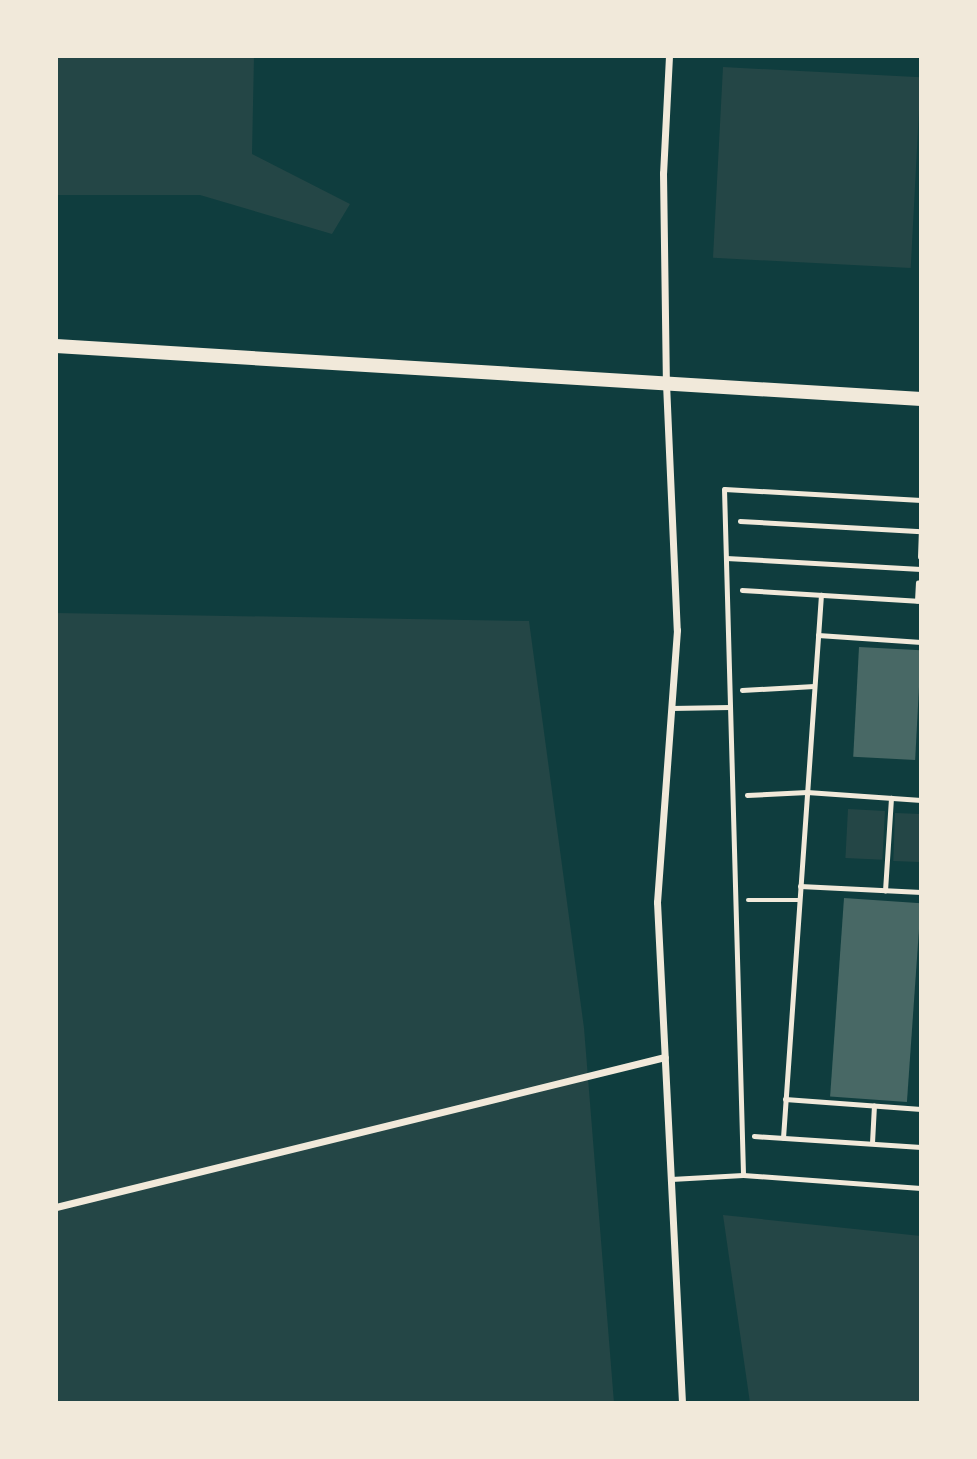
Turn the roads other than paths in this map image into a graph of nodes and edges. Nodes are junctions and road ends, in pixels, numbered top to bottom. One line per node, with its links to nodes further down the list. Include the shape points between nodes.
1 (669, 56): 3 (street, via 663,173)
2 (56, 346): 3 (main road)
3 (666, 383): 4 (main road); 9 (street, via 677,630)
4 (921, 399)
5 (921, 500): 6 (lane, via 724,489)
6 (726, 558): 7 (lane); 8 (lane)
7 (921, 569)
8 (730, 707): 9 (lane); 11 (lane)
9 (671, 708): 10 (street, via 657,902)
10 (665, 1057): 12 (street); 14 (street)
11 (743, 1175): 12 (lane); 13 (lane)
12 (671, 1179): 15 (street)
13 (921, 1188)
14 (56, 1207)
15 (682, 1403)

